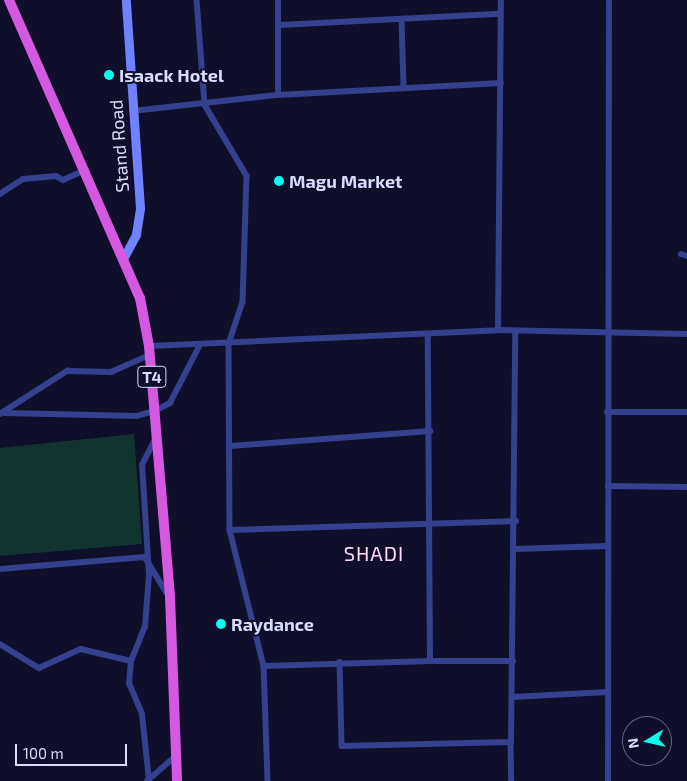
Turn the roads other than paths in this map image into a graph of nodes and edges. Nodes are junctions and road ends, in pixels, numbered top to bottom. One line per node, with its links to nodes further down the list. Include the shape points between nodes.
1 (9, 0): 15 (highway, T4)
2 (126, 0): 14 (main road, Stand Road)
3 (197, 0): 13 (street)
4 (278, 0): 9 (street)
5 (502, 0): 7 (street)
6 (609, 0): 19 (street)
7 (500, 14): 8 (street); 10 (street)
8 (402, 19): 9 (street); 11 (street)
9 (280, 25): 12 (street)
10 (502, 83): 11 (street); 18 (street)
11 (404, 88): 12 (street)
12 (278, 95): 13 (street)
13 (205, 105): 14 (street); 23 (street, via 247,176 243,302)
14 (132, 111): 17 (main road, Stand Road, via 140,208 136,234)
15 (85, 170): 16 (street, via 63,180 56,176 23,179); 17 (highway, T4)
16 (0, 194)
17 (124, 257): 25 (highway, T4, via 140,298)
18 (498, 330): 20 (street); 22 (street)
19 (607, 332): 20 (street); 21 (street); 27 (street)
20 (515, 333): 35 (street)
21 (687, 334)
22 (428, 335): 23 (street); 30 (street)
23 (229, 344): 24 (street); 32 (street)
24 (200, 345): 25 (street); 26 (street, via 170,403)
25 (150, 350): 26 (highway, T4); 29 (street, via 111,372 67,371)
26 (155, 411): 29 (street, via 137,416); 31 (highway, T4)
27 (607, 412): 28 (street); 33 (street)
28 (687, 412)
29 (3, 414)
30 (430, 431): 32 (street); 36 (street)
31 (157, 435): 40 (street, via 142,465); 42 (highway, T4)
32 (231, 446): 37 (street)
33 (608, 486): 34 (street); 38 (street)
34 (687, 487)
35 (516, 521): 36 (street); 39 (street)
36 (427, 522): 37 (street); 45 (street)
37 (230, 530): 48 (street)
38 (607, 546): 39 (street); 49 (street)
39 (515, 549): 46 (street)
40 (145, 557): 41 (street); 42 (street); 44 (street, via 145,627)
41 (0, 569)
42 (170, 597): 52 (highway, T4)
43 (0, 644): 44 (street, via 39,668 81,649)
44 (131, 661): 53 (street, via 129,684 142,714)
45 (430, 661): 46 (street); 47 (street)
46 (513, 661): 50 (street)
47 (340, 662): 48 (street); 51 (street, via 342,746)
48 (264, 666): 55 (street)
49 (608, 692): 50 (street); 57 (street)
50 (512, 697): 51 (street)
51 (511, 742): 56 (street)
52 (175, 757): 53 (street); 54 (highway, T4)
53 (148, 781)
54 (177, 781)
55 (268, 781)
56 (512, 781)
57 (608, 781)

